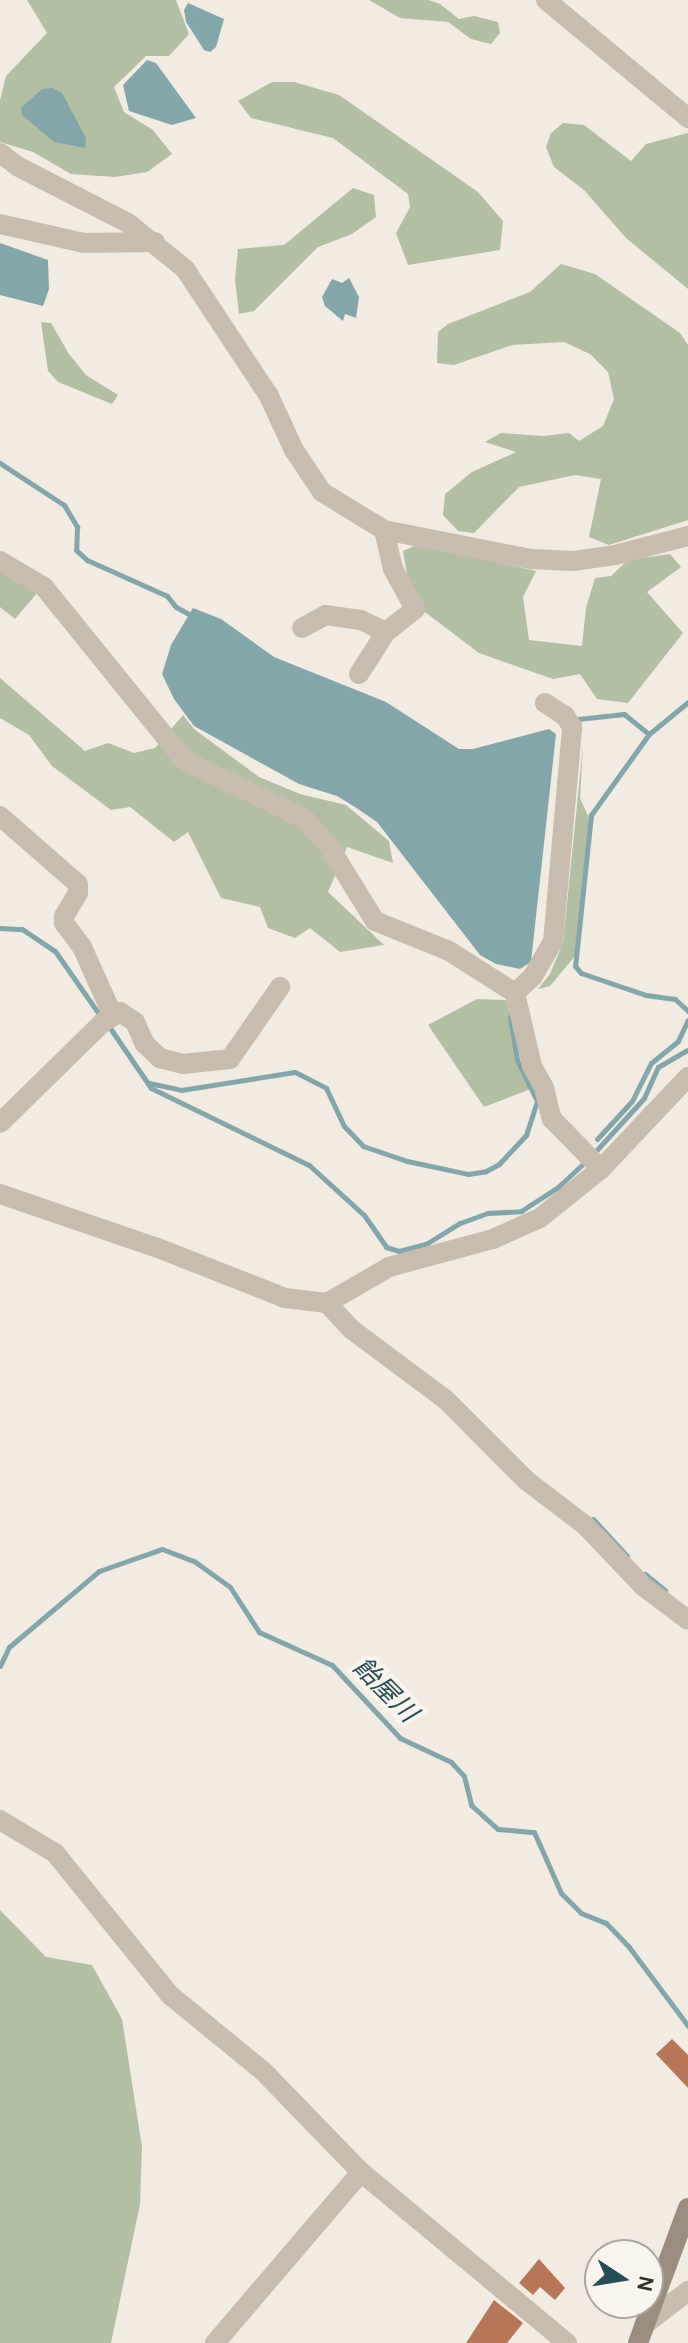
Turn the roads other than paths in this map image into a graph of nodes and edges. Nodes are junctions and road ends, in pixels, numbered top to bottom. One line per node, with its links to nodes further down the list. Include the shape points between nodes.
1 (546, 0): 2 (street)
2 (688, 118)
3 (0, 153): 5 (street)
4 (0, 224): 5 (street, via 84,243)
5 (155, 242): 6 (street, via 185,269 269,396 294,450 322,492)
6 (384, 530): 7 (street, via 531,559 573,561); 10 (street, via 393,569 415,609)
7 (688, 536)
8 (0, 561): 15 (street, via 44,587 184,760 305,819 328,845 375,921 449,951)
9 (302, 628): 10 (street, via 325,615 361,620)
10 (386, 632): 11 (street)
11 (359, 674)
12 (545, 703): 15 (street, via 572,727 553,942 533,976)
13 (0, 816): 16 (street, via 78,884 64,923 82,947)
14 (280, 987): 16 (street, via 230,1059 183,1064 160,1058 145,1044 135,1022 120,1012)
15 (515, 993): 19 (street, via 532,1066 552,1119)
16 (108, 1019): 18 (street)
17 (688, 1077): 19 (street)
18 (0, 1123)
19 (594, 1162): 21 (street, via 540,1218 493,1239 389,1267)
20 (0, 1194): 21 (street, via 285,1298)
21 (327, 1303): 22 (street, via 351,1329 445,1399 527,1481 586,1526 643,1586)
22 (688, 1620)
23 (0, 1820): 24 (street, via 55,1853 170,1995 263,2071)
24 (361, 2172): 28 (street); 29 (street)
25 (688, 2208): 27 (main road)
26 (688, 2291): 27 (street)
27 (641, 2334)
28 (215, 2343)
29 (567, 2343)

